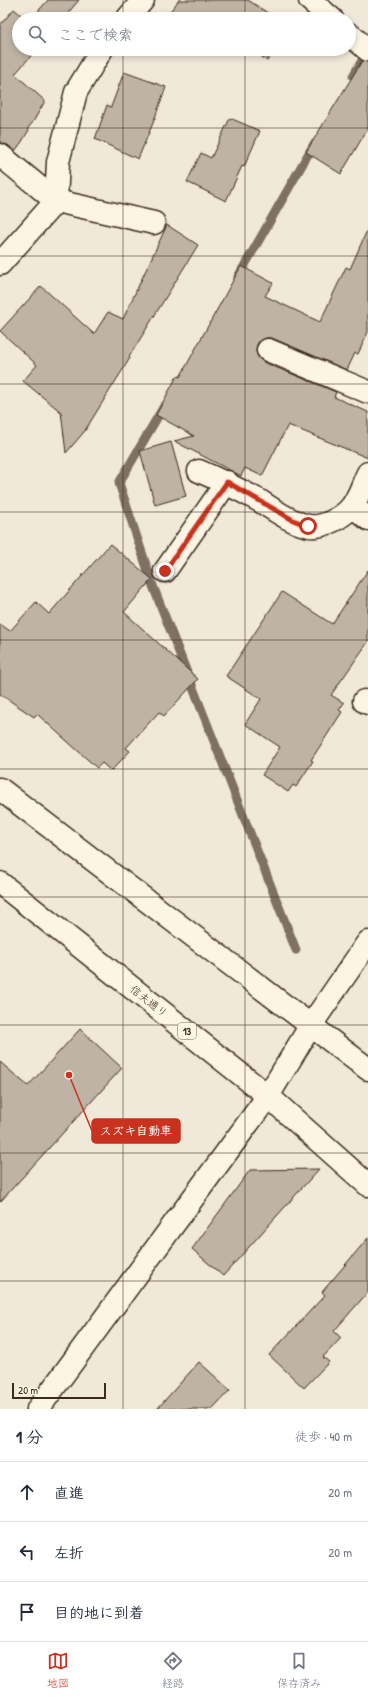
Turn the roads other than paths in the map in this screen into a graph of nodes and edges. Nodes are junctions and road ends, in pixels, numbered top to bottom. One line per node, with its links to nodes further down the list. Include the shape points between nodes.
1 (143, 0): 3 (main road)
2 (310, 0): 4 (main road)
3 (133, 12)
4 (324, 12)
5 (356, 40): 6 (main road)
6 (368, 50)
7 (98, 56): 9 (main road, via 76,92 58,162)
8 (0, 154): 9 (main road)
9 (56, 201): 10 (main road); 11 (main road)
10 (154, 223)
11 (0, 264)
12 (268, 350): 13 (main road)
13 (368, 392)
14 (199, 471): 16 (main road)
15 (368, 473): 17 (main road)
16 (227, 482): 17 (main road, via 308,526 318,526 345,514); 18 (main road)
17 (361, 512)
18 (165, 571)
19 (0, 789): 22 (main road)
20 (0, 883): 24 (main road, 信夫通り / 13)
21 (368, 942): 22 (main road)
22 (311, 1025): 23 (main road); 24 (main road)
23 (368, 1069)
24 (268, 1096): 25 (main road, 信夫通り / 13); 26 (main road)
25 (368, 1185)
26 (38, 1409)

